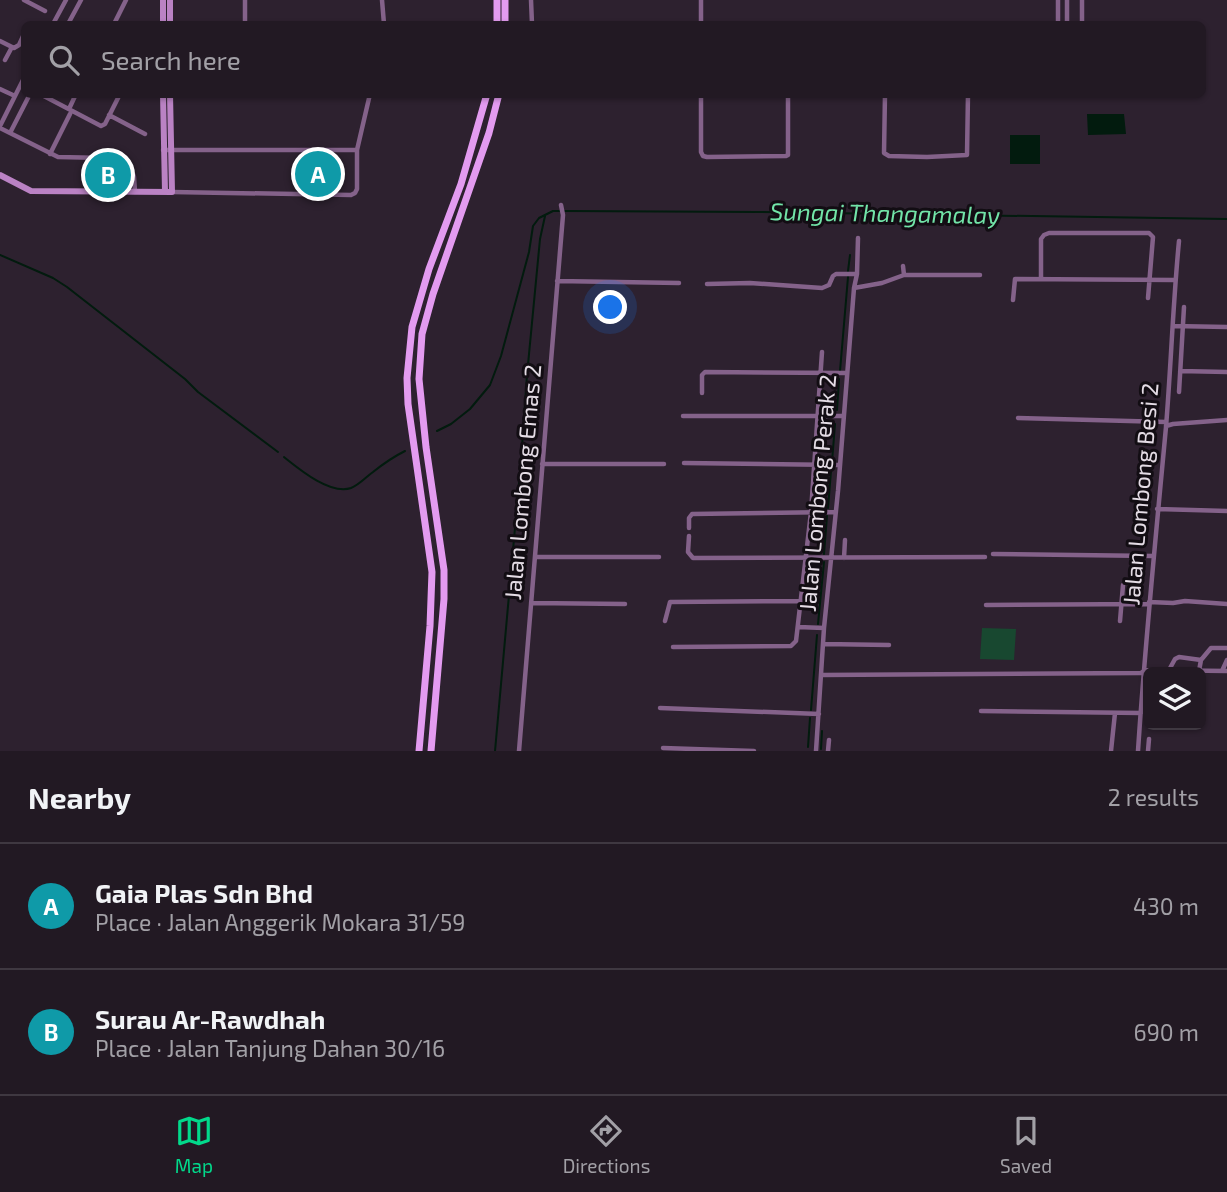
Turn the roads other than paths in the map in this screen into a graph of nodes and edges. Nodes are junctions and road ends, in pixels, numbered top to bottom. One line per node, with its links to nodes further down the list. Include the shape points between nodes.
1 (24, 0): 16 (street)
2 (66, 0): 17 (street)
3 (81, 0): 18 (street)
4 (126, 0): 19 (street)
5 (163, 0): 20 (street)
6 (170, 0): 21 (street)
7 (245, 0): 22 (street)
8 (382, 0): 23 (street)
9 (497, 0): 24 (main road)
10 (505, 0): 25 (main road)
11 (531, 0): 26 (street)
12 (701, 0): 27 (street)
13 (1058, 0): 28 (street)
14 (1067, 0): 29 (street)
15 (1082, 0): 30 (street)
16 (45, 11)
17 (55, 21)
18 (70, 21)
19 (116, 21)
20 (163, 21)
21 (170, 21)
22 (245, 21)
23 (384, 21)
24 (497, 21)
25 (505, 21)
26 (532, 21)
27 (701, 21)
28 (1058, 21)
29 (1066, 21)
30 (1082, 21)
31 (0, 41): 33 (street)
32 (21, 41): 33 (street)
33 (13, 47): 34 (street)
34 (5, 60)
35 (21, 84): 37 (street)
36 (0, 89): 37 (street)
37 (15, 96): 53 (street)
38 (28, 98): 54 (street)
39 (46, 98): 51 (street)
40 (74, 98): 51 (street)
41 (118, 98): 52 (street)
42 (163, 98): 56 (street)
43 (170, 98): 56 (street)
44 (369, 98): 57 (street)
45 (486, 98): 149 (main road, via 461,184 426,278 409,350 408,404 432,572)
46 (498, 98): 150 (main road, via 422,334 419,379 444,570)
47 (701, 98): 48 (street, via 701,152 707,157 788,155)
48 (788, 98)
49 (884, 98): 50 (street, via 884,153 927,157 967,155)
50 (968, 98)
51 (69, 112): 52 (street, via 101,126); 58 (street)
52 (109, 115): 55 (street)
53 (0, 127): 54 (street)
54 (10, 133): 58 (street)
55 (145, 135)
56 (167, 150): 57 (street); 61 (street)
57 (357, 150): 61 (street, via 357,189 353,194)
58 (50, 154): 60 (street, via 111,161 133,174)
59 (0, 175): 60 (street, via 31,191)
60 (135, 192): 61 (street)
61 (169, 192)
62 (561, 205): 72 (street, Jalan Lombong Emas 2)
63 (858, 238): 66 (street, Jalan Lombong Perak 2)
64 (1179, 241): 71 (street, Jalan Lombong Besi 2)
65 (903, 266): 67 (street)
66 (854, 274): 74 (street, via 836,274 822,288); 75 (street, Jalan Lombong Perak 2)
67 (905, 275): 68 (street); 75 (street)
68 (980, 275)
69 (1041, 279): 70 (street); 70 (street, via 1041,239 1049,233 1151,234); 77 (street, via 1015,279)
70 (1149, 279): 71 (street); 76 (street)
71 (1175, 280): 79 (street, Jalan Lombong Besi 2)
72 (557, 281): 73 (street); 96 (street, Jalan Lombong Emas 2)
73 (679, 283)
74 (707, 284)
75 (854, 288): 86 (street, Jalan Lombong Perak 2)
76 (1148, 298)
77 (1013, 300)
78 (1184, 307): 80 (street)
79 (1174, 326): 80 (street); 94 (street, Jalan Lombong Besi 2)
80 (1183, 326): 81 (street); 83 (street)
81 (1227, 327)
82 (822, 352): 85 (street)
83 (1180, 371): 84 (street); 87 (street)
84 (1227, 372)
85 (821, 373): 86 (street); 88 (street, via 705,372); 90 (street)
86 (846, 373): 91 (street, Jalan Lombong Perak 2)
87 (1179, 392)
88 (702, 393)
89 (683, 416): 90 (street)
90 (818, 416): 91 (street); 98 (street)
91 (844, 416): 99 (street, Jalan Lombong Perak 2)
92 (1018, 418): 94 (street)
93 (1227, 420): 94 (street)
94 (1166, 424): 100 (street, Jalan Lombong Besi 2)
95 (684, 463): 98 (street)
96 (542, 464): 97 (street); 109 (street, Jalan Lombong Emas 2)
97 (664, 464)
98 (815, 465): 99 (street); 102 (street)
99 (839, 465): 103 (street, Jalan Lombong Perak 2)
100 (1157, 509): 101 (street); 108 (street, Jalan Lombong Besi 2)
101 (1227, 510)
102 (811, 512): 103 (street); 104 (street, via 692,514); 111 (street)
103 (836, 512): 113 (street, Jalan Lombong Perak 2)
104 (689, 528)
105 (689, 536): 111 (street, via 688,552 693,558)
106 (845, 540): 114 (street)
107 (993, 554): 108 (street)
108 (1153, 556): 118 (street, Jalan Lombong Besi 2)
109 (535, 557): 110 (street); 117 (street, Jalan Lombong Emas 2)
110 (659, 557)
111 (806, 557): 113 (street); 116 (street)
112 (985, 557): 114 (street)
113 (830, 558): 114 (street); 126 (street, Jalan Lombong Perak 2)
114 (844, 558)
115 (1123, 585): 120 (street)
116 (801, 601): 123 (street, via 670,602); 125 (street)
117 (531, 603): 119 (street); 151 (street, Jalan Lombong Emas 2)
118 (1149, 603): 120 (street); 121 (street); 133 (street, Jalan Lombong Besi 2)
119 (625, 604)
120 (1122, 604): 122 (street); 124 (street)
121 (1227, 604)
122 (986, 605)
123 (665, 621)
124 (1121, 621)
125 (798, 627): 126 (street); 129 (street, via 792,646)
126 (824, 628): 127 (street, Jalan Lombong Perak 2)
127 (823, 644): 128 (street); 139 (street, Jalan Lombong Perak 2)
128 (889, 645)
129 (673, 647)
130 (1227, 648): 131 (street, via 1211,648)
131 (1201, 660): 134 (street, via 1179,657); 135 (street)
132 (1227, 660): 137 (street)
133 (1145, 667)
134 (1171, 667)
135 (1200, 667)
136 (1206, 671): 137 (street)
137 (1224, 671)
138 (1143, 672): 139 (street)
139 (821, 675): 145 (street, Jalan Lombong Perak 2)
140 (1143, 692): 144 (street, Jalan Lombong Besi 2)
141 (660, 708): 145 (street)
142 (981, 711): 143 (street)
143 (1115, 713): 144 (street); 155 (street)
144 (1141, 713): 156 (street, Jalan Lombong Besi 2)
145 (819, 714): 153 (street, Jalan Lombong Perak 2)
146 (1149, 738): 157 (street)
147 (829, 740): 154 (street)
148 (663, 748): 152 (street)
149 (419, 751)
150 (431, 751)
151 (519, 751)
152 (754, 751)
153 (816, 751)
154 (828, 751)
155 (1111, 751)
156 (1138, 751)
157 (1148, 751)

